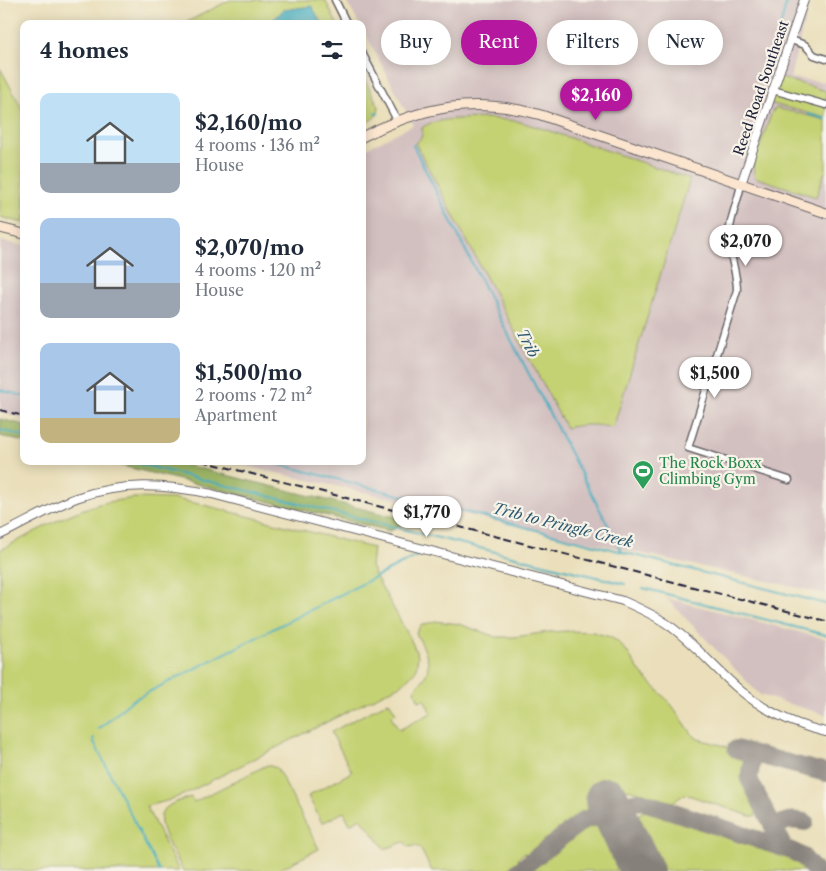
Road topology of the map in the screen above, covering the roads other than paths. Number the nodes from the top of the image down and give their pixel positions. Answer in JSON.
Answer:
{"nodes":[{"id":1,"x":335,"y":0,"type":"edge"},
{"id":2,"x":804,"y":0,"type":"edge"},
{"id":3,"x":345,"y":20,"type":"edge"},
{"id":4,"x":791,"y":40,"type":"junction"},
{"id":5,"x":826,"y":59,"type":"edge"},
{"id":6,"x":366,"y":61,"type":"edge"},
{"id":7,"x":773,"y":90,"type":"junction"},
{"id":8,"x":826,"y":105,"type":"edge"},
{"id":9,"x":397,"y":120,"type":"junction"},
{"id":10,"x":366,"y":135,"type":"edge"},
{"id":11,"x":741,"y":184,"type":"junction"},
{"id":12,"x":826,"y":213,"type":"edge"},
{"id":13,"x":0,"y":228,"type":"edge"},
{"id":14,"x":20,"y":233,"type":"edge"},
{"id":15,"x":789,"y":480,"type":"dead end"},
{"id":16,"x":0,"y":536,"type":"edge"},
{"id":17,"x":826,"y":732,"type":"edge"}],
"edges":[{"from":1,"to":3,"type":"street"},
{"from":2,"to":4,"type":"street","name":"Reed Road Southeast"},
{"from":4,"to":5,"type":"street"},
{"from":4,"to":7,"type":"street","name":"Reed Road Southeast"},
{"from":6,"to":9,"type":"street"},
{"from":7,"to":8,"type":"street"},
{"from":7,"to":11,"type":"street","name":"Reed Road Southeast"},
{"from":9,"to":10,"type":"main road"},
{"from":9,"to":11,"type":"main road"},
{"from":11,"to":12,"type":"main road"},
{"from":11,"to":15,"type":"street"},
{"from":13,"to":14,"type":"main road"},
{"from":16,"to":17,"type":"street"}]}
